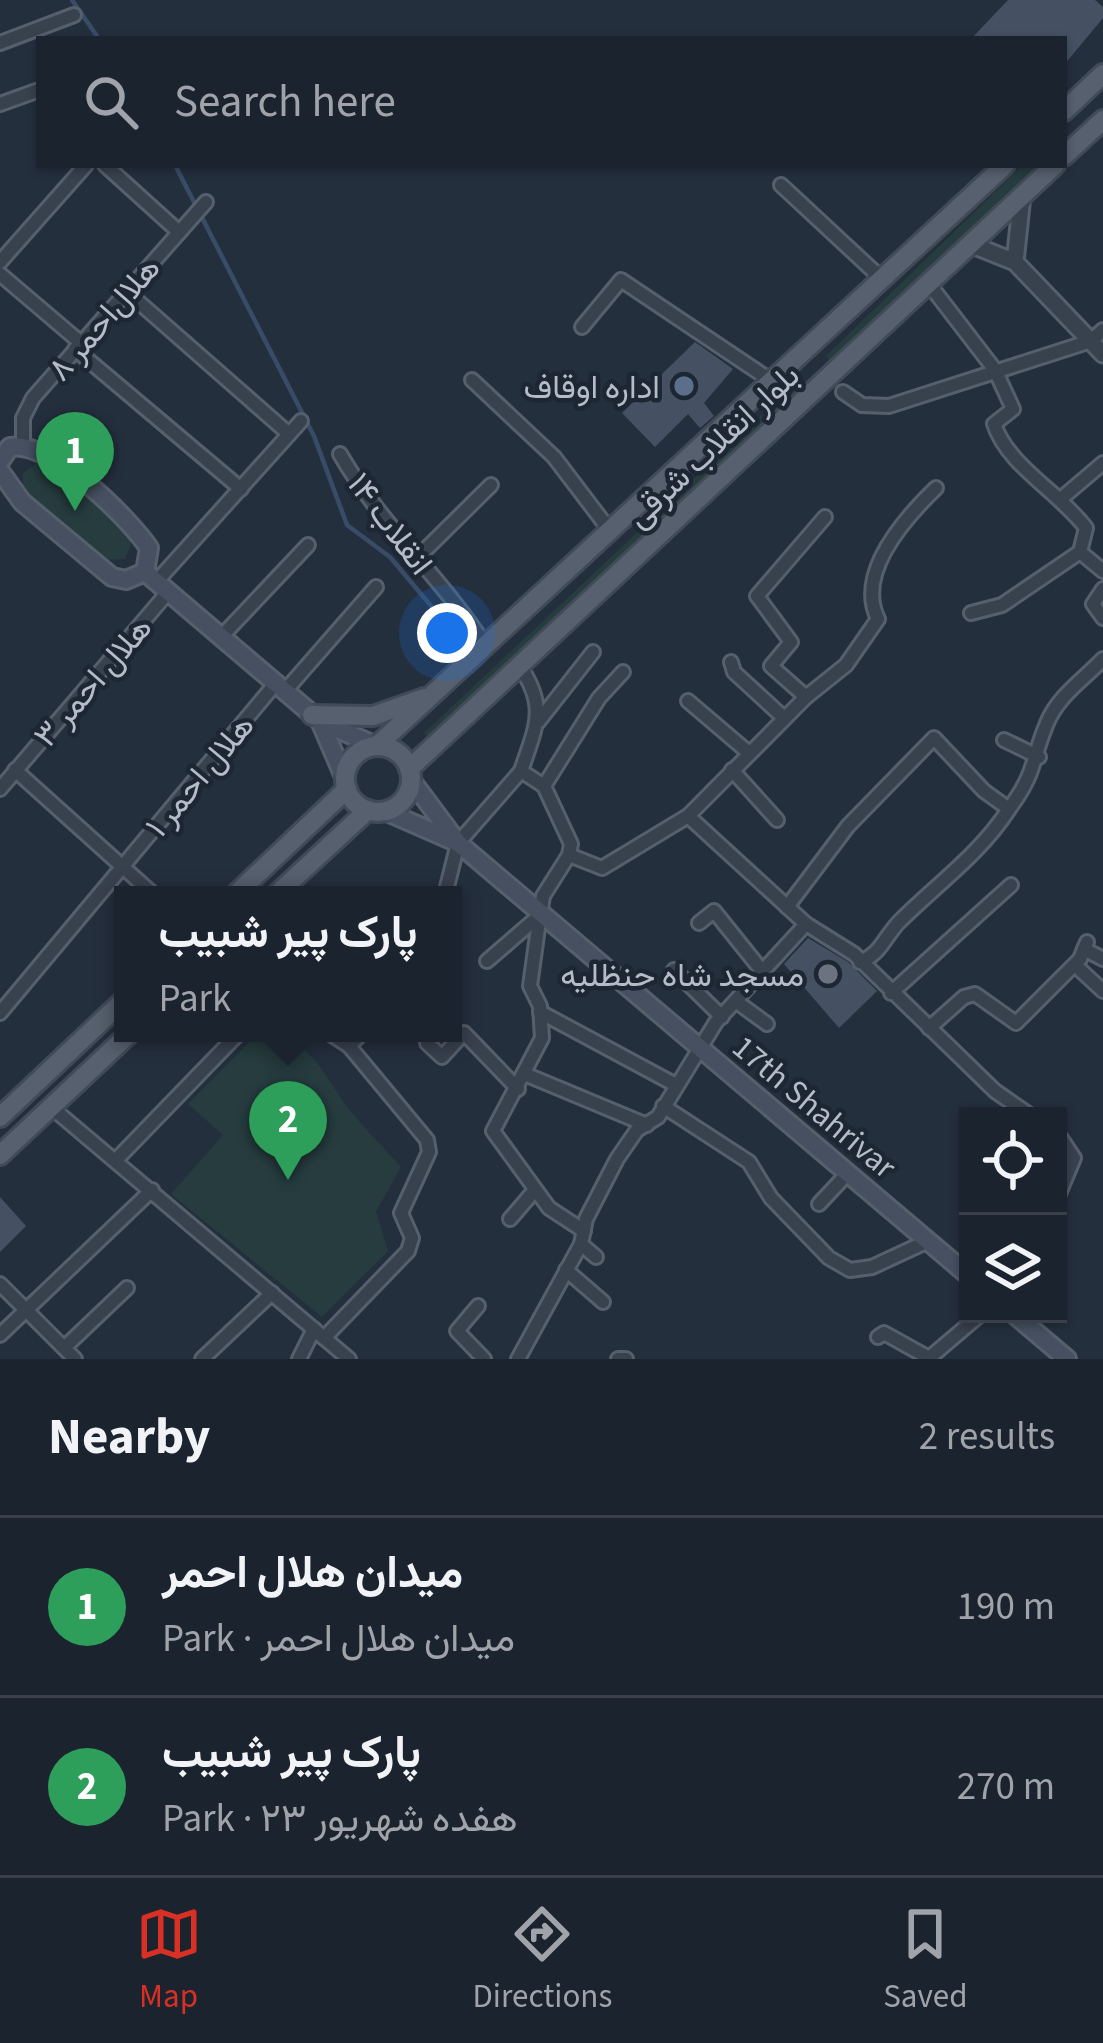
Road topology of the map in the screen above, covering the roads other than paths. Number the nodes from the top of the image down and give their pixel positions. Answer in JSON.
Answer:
{"nodes":[{"id":1,"x":74,"y":15,"type":"dead end"},
{"id":2,"x":0,"y":43,"type":"edge"},
{"id":3,"x":1103,"y":74,"type":"edge"},
{"id":4,"x":36,"y":91,"type":"edge"},
{"id":5,"x":0,"y":104,"type":"edge"},
{"id":6,"x":1067,"y":108,"type":"edge"},
{"id":7,"x":1103,"y":120,"type":"edge"},
{"id":8,"x":1067,"y":153,"type":"edge"},
{"id":9,"x":83,"y":168,"type":"edge"},
{"id":10,"x":108,"y":168,"type":"edge"},
{"id":11,"x":1002,"y":168,"type":"edge"},
{"id":12,"x":1052,"y":168,"type":"edge"},
{"id":13,"x":781,"y":185,"type":"dead end"},
{"id":14,"x":1022,"y":196,"type":"junction"},
{"id":15,"x":206,"y":202,"type":"dead end"},
{"id":16,"x":179,"y":232,"type":"junction"},
{"id":17,"x":970,"y":244,"type":"junction"},
{"id":18,"x":0,"y":262,"type":"edge"},
{"id":19,"x":1015,"y":262,"type":"junction"},
{"id":20,"x":0,"y":274,"type":"edge"},
{"id":21,"x":881,"y":278,"type":"junction"},
{"id":22,"x":929,"y":284,"type":"junction"},
{"id":23,"x":126,"y":291,"type":"junction"},
{"id":24,"x":582,"y":328,"type":"dead end"},
{"id":25,"x":816,"y":342,"type":"junction"},
{"id":26,"x":1099,"y":342,"type":"edge"},
{"id":27,"x":78,"y":346,"type":"junction"},
{"id":28,"x":838,"y":369,"type":"junction"},
{"id":29,"x":995,"y":370,"type":"junction"},
{"id":30,"x":778,"y":378,"type":"junction"},
{"id":31,"x":472,"y":380,"type":"dead end"},
{"id":32,"x":843,"y":392,"type":"dead end"},
{"id":33,"x":806,"y":400,"type":"junction"},
{"id":34,"x":301,"y":421,"type":"dead end"},
{"id":35,"x":290,"y":434,"type":"junction"},
{"id":36,"x":23,"y":445,"type":"junction"},
{"id":37,"x":340,"y":454,"type":"dead end"},
{"id":38,"x":1103,"y":463,"type":"edge"},
{"id":39,"x":1,"y":464,"type":"edge"},
{"id":40,"x":491,"y":485,"type":"dead end"},
{"id":41,"x":936,"y":488,"type":"dead end"},
{"id":42,"x":241,"y":489,"type":"junction"},
{"id":43,"x":1063,"y":497,"type":"junction"},
{"id":44,"x":825,"y":517,"type":"dead end"},
{"id":45,"x":612,"y":533,"type":"junction"},
{"id":46,"x":308,"y":544,"type":"dead end"},
{"id":47,"x":1080,"y":552,"type":"junction"},
{"id":48,"x":416,"y":559,"type":"junction"},
{"id":49,"x":1103,"y":571,"type":"edge"},
{"id":50,"x":157,"y":581,"type":"junction"},
{"id":51,"x":376,"y":587,"type":"dead end"},
{"id":52,"x":1103,"y":589,"type":"edge"},
{"id":53,"x":971,"y":613,"type":"dead end"},
{"id":54,"x":1103,"y":618,"type":"edge"},
{"id":55,"x":222,"y":636,"type":"junction"},
{"id":56,"x":487,"y":650,"type":"junction"},
{"id":57,"x":593,"y":652,"type":"dead end"},
{"id":58,"x":1103,"y":659,"type":"edge"},
{"id":59,"x":731,"y":662,"type":"dead end"},
{"id":60,"x":519,"y":665,"type":"junction"},
{"id":61,"x":623,"y":672,"type":"dead end"},
{"id":62,"x":281,"y":687,"type":"junction"},
{"id":63,"x":434,"y":694,"type":"junction"},
{"id":64,"x":806,"y":697,"type":"junction"},
{"id":65,"x":688,"y":701,"type":"dead end"},
{"id":66,"x":316,"y":718,"type":"junction"},
{"id":67,"x":784,"y":718,"type":"junction"},
{"id":68,"x":537,"y":723,"type":"junction"},
{"id":69,"x":1004,"y":740,"type":"dead end"},
{"id":70,"x":378,"y":745,"type":"junction"},
{"id":71,"x":748,"y":753,"type":"junction"},
{"id":72,"x":1040,"y":757,"type":"junction"},
{"id":73,"x":15,"y":770,"type":"junction"},
{"id":74,"x":732,"y":770,"type":"junction"},
{"id":75,"x":521,"y":771,"type":"junction"},
{"id":76,"x":410,"y":774,"type":"junction"},
{"id":77,"x":346,"y":784,"type":"junction"},
{"id":78,"x":544,"y":786,"type":"junction"},
{"id":79,"x":0,"y":789,"type":"edge"},
{"id":80,"x":1009,"y":809,"type":"junction"},
{"id":81,"x":376,"y":811,"type":"junction"},
{"id":82,"x":688,"y":816,"type":"junction"},
{"id":83,"x":777,"y":820,"type":"dead end"},
{"id":84,"x":458,"y":843,"type":"junction"},
{"id":85,"x":569,"y":855,"type":"junction"},
{"id":86,"x":122,"y":867,"type":"junction"},
{"id":87,"x":1011,"y":885,"type":"dead end"},
{"id":88,"x":144,"y":886,"type":"edge"},
{"id":89,"x":244,"y":886,"type":"edge"},
{"id":90,"x":294,"y":886,"type":"edge"},
{"id":91,"x":448,"y":886,"type":"edge"},
{"id":92,"x":788,"y":907,"type":"junction"},
{"id":93,"x":543,"y":910,"type":"junction"},
{"id":94,"x":699,"y":923,"type":"dead end"},
{"id":95,"x":806,"y":924,"type":"junction"},
{"id":96,"x":1103,"y":959,"type":"edge"},
{"id":97,"x":487,"y":961,"type":"dead end"},
{"id":98,"x":860,"y":962,"type":"junction"},
{"id":99,"x":1075,"y":965,"type":"junction"},
{"id":100,"x":674,"y":970,"type":"dead end"},
{"id":101,"x":763,"y":972,"type":"junction"},
{"id":102,"x":1103,"y":991,"type":"edge"},
{"id":103,"x":891,"y":992,"type":"junction"},
{"id":104,"x":737,"y":1002,"type":"junction"},
{"id":105,"x":114,"y":1009,"type":"edge"},
{"id":106,"x":540,"y":1012,"type":"junction"},
{"id":107,"x":0,"y":1013,"type":"edge"},
{"id":108,"x":722,"y":1016,"type":"junction"},
{"id":109,"x":767,"y":1024,"type":"dead end"},
{"id":110,"x":929,"y":1028,"type":"junction"},
{"id":111,"x":462,"y":1035,"type":"edge"},
{"id":112,"x":120,"y":1042,"type":"edge"},
{"id":113,"x":230,"y":1042,"type":"edge"},
{"id":114,"x":343,"y":1042,"type":"edge"},
{"id":115,"x":354,"y":1042,"type":"edge"},
{"id":116,"x":456,"y":1042,"type":"edge"},
{"id":117,"x":427,"y":1043,"type":"dead end"},
{"id":118,"x":350,"y":1046,"type":"junction"},
{"id":119,"x":699,"y":1047,"type":"junction"},
{"id":120,"x":527,"y":1075,"type":"junction"},
{"id":121,"x":674,"y":1084,"type":"junction"},
{"id":122,"x":518,"y":1089,"type":"junction"},
{"id":123,"x":663,"y":1106,"type":"junction"},
{"id":124,"x":51,"y":1107,"type":"junction"},
{"id":125,"x":1018,"y":1107,"type":"edge"},
{"id":126,"x":3,"y":1109,"type":"edge"},
{"id":127,"x":647,"y":1124,"type":"junction"},
{"id":128,"x":1067,"y":1148,"type":"edge"},
{"id":129,"x":0,"y":1155,"type":"edge"},
{"id":130,"x":116,"y":1160,"type":"junction"},
{"id":131,"x":848,"y":1173,"type":"junction"},
{"id":132,"x":1067,"y":1175,"type":"edge"},
{"id":133,"x":152,"y":1190,"type":"junction"},
{"id":134,"x":535,"y":1190,"type":"junction"},
{"id":135,"x":818,"y":1204,"type":"dead end"},
{"id":136,"x":510,"y":1219,"type":"dead end"},
{"id":137,"x":583,"y":1238,"type":"junction"},
{"id":138,"x":928,"y":1241,"type":"junction"},
{"id":139,"x":596,"y":1257,"type":"dead end"},
{"id":140,"x":959,"y":1267,"type":"edge"},
{"id":141,"x":566,"y":1270,"type":"junction"},
{"id":142,"x":0,"y":1284,"type":"edge"},
{"id":143,"x":127,"y":1288,"type":"dead end"},
{"id":144,"x":272,"y":1293,"type":"junction"},
{"id":145,"x":603,"y":1302,"type":"dead end"},
{"id":146,"x":478,"y":1306,"type":"dead end"},
{"id":147,"x":28,"y":1308,"type":"junction"},
{"id":148,"x":970,"y":1323,"type":"edge"},
{"id":149,"x":1025,"y":1323,"type":"edge"},
{"id":150,"x":319,"y":1334,"type":"junction"},
{"id":151,"x":0,"y":1335,"type":"edge"},
{"id":152,"x":878,"y":1337,"type":"dead end"},
{"id":153,"x":64,"y":1347,"type":"junction"},
{"id":154,"x":929,"y":1358,"type":"edge"},
{"id":155,"x":75,"y":1359,"type":"edge"},
{"id":156,"x":202,"y":1359,"type":"edge"},
{"id":157,"x":298,"y":1359,"type":"edge"},
{"id":158,"x":350,"y":1359,"type":"edge"},
{"id":159,"x":484,"y":1359,"type":"edge"},
{"id":160,"x":518,"y":1359,"type":"edge"},
{"id":161,"x":1067,"y":1359,"type":"edge"}],
"edges":[{"from":1,"to":2,"type":"street"},
{"from":3,"to":6,"type":"main road"},
{"from":4,"to":5,"type":"street"},
{"from":7,"to":8,"type":"main road"},
{"from":9,"to":18,"type":"street"},
{"from":10,"to":16,"type":"street"},
{"from":11,"to":21,"type":"main road","name":"بلوار انقلاب شرقی"},
{"from":12,"to":14,"type":"main road","name":"بلوار انقلاب شرقی"},
{"from":13,"to":21,"type":"street"},
{"from":14,"to":17,"type":"main road","name":"بلوار انقلاب شرقی"},
{"from":14,"to":19,"type":"street"},
{"from":15,"to":16,"type":"street","name":"هلال‌احمر ۸"},
{"from":16,"to":23,"type":"street","name":"هلال‌احمر ۸"},
{"from":17,"to":19,"type":"street"},
{"from":17,"to":22,"type":"main road","name":"بلوار انقلاب شرقی"},
{"from":19,"to":26,"type":"street"},
{"from":20,"to":27,"type":"street"},
{"from":21,"to":25,"type":"main road","name":"بلوار انقلاب شرقی"},
{"from":22,"to":28,"type":"main road","name":"بلوار انقلاب شرقی"},
{"from":22,"to":29,"type":"street"},
{"from":23,"to":27,"type":"street","name":"هلال‌احمر ۸"},
{"from":23,"to":35,"type":"street"},
{"from":24,"to":30,"type":"street"},
{"from":25,"to":28,"type":"main road"},
{"from":25,"to":30,"type":"main road","name":"بلوار انقلاب شرقی"},
{"from":26,"to":29,"type":"street"},
{"from":27,"to":36,"type":"street","name":"هلال‌احمر ۸"},
{"from":27,"to":42,"type":"street"},
{"from":28,"to":33,"type":"main road","name":"بلوار انقلاب شرقی"},
{"from":29,"to":32,"type":"street"},
{"from":29,"to":43,"type":"street"},
{"from":30,"to":33,"type":"main road"},
{"from":30,"to":45,"type":"main road","name":"بلوار انقلاب شرقی"},
{"from":31,"to":45,"type":"street"},
{"from":33,"to":60,"type":"main road","name":"بلوار انقلاب شرقی"},
{"from":34,"to":35,"type":"street","name":"هلال احمر ۳"},
{"from":35,"to":42,"type":"street","name":"هلال احمر ۳"},
{"from":36,"to":39,"type":"main road"},
{"from":36,"to":50,"type":"main road"},
{"from":37,"to":48,"type":"street","name":"انقلاب ۱۴"},
{"from":38,"to":43,"type":"street"},
{"from":39,"to":50,"type":"main road"},
{"from":40,"to":48,"type":"street"},
{"from":41,"to":64,"type":"street"},
{"from":42,"to":50,"type":"street","name":"هلال احمر ۳"},
{"from":43,"to":47,"type":"street"},
{"from":44,"to":64,"type":"street"},
{"from":45,"to":56,"type":"main road","name":"بلوار انقلاب شرقی"},
{"from":46,"to":55,"type":"street"},
{"from":47,"to":49,"type":"street"},
{"from":47,"to":53,"type":"street"},
{"from":48,"to":56,"type":"street","name":"انقلاب ۱۴"},
{"from":50,"to":55,"type":"main road"},
{"from":50,"to":73,"type":"street","name":"هلال احمر ۳"},
{"from":51,"to":62,"type":"street","name":"هلال احمر ۱"},
{"from":52,"to":54,"type":"street"},
{"from":55,"to":62,"type":"main road"},
{"from":56,"to":63,"type":"main road","name":"بلوار انقلاب شرقی"},
{"from":57,"to":68,"type":"street"},
{"from":58,"to":72,"type":"street"},
{"from":59,"to":67,"type":"street"},
{"from":60,"to":68,"type":"street"},
{"from":60,"to":76,"type":"main road","name":"بلوار انقلاب شرقی"},
{"from":61,"to":78,"type":"street"},
{"from":62,"to":66,"type":"main road"},
{"from":62,"to":86,"type":"street","name":"هلال احمر ۱"},
{"from":63,"to":66,"type":"main road"},
{"from":63,"to":70,"type":"main road","name":"بلوار انقلاب شرقی"},
{"from":64,"to":67,"type":"street"},
{"from":65,"to":71,"type":"street"},
{"from":66,"to":70,"type":"main road"},
{"from":66,"to":77,"type":"main road"},
{"from":67,"to":71,"type":"street"},
{"from":68,"to":75,"type":"street"},
{"from":69,"to":72,"type":"street"},
{"from":70,"to":76,"type":"main road"},
{"from":70,"to":77,"type":"main road"},
{"from":71,"to":74,"type":"street"},
{"from":72,"to":80,"type":"street"},
{"from":73,"to":79,"type":"street","name":"هلال احمر ۳"},
{"from":73,"to":86,"type":"street"},
{"from":74,"to":82,"type":"street"},
{"from":74,"to":83,"type":"street"},
{"from":75,"to":78,"type":"street"},
{"from":75,"to":84,"type":"street"},
{"from":76,"to":81,"type":"main road"},
{"from":76,"to":84,"type":"main road"},
{"from":77,"to":81,"type":"main road"},
{"from":77,"to":89,"type":"main road"},
{"from":78,"to":85,"type":"street"},
{"from":80,"to":92,"type":"street"},
{"from":80,"to":98,"type":"street"},
{"from":81,"to":84,"type":"main road"},
{"from":81,"to":90,"type":"main road"},
{"from":82,"to":85,"type":"street"},
{"from":82,"to":92,"type":"street"},
{"from":84,"to":91,"type":"street"},
{"from":84,"to":93,"type":"main road","name":"17th Shahrivar"},
{"from":85,"to":93,"type":"street"},
{"from":86,"to":88,"type":"street"},
{"from":86,"to":107,"type":"street","name":"هلال احمر ۱"},
{"from":87,"to":103,"type":"street"},
{"from":92,"to":95,"type":"street"},
{"from":93,"to":97,"type":"street"},
{"from":93,"to":106,"type":"street"},
{"from":93,"to":119,"type":"main road","name":"17th Shahrivar"},
{"from":94,"to":101,"type":"street"},
{"from":95,"to":98,"type":"street"},
{"from":95,"to":101,"type":"street"},
{"from":96,"to":99,"type":"street"},
{"from":98,"to":103,"type":"street"},
{"from":99,"to":102,"type":"street"},
{"from":99,"to":110,"type":"street"},
{"from":100,"to":108,"type":"street"},
{"from":101,"to":104,"type":"street"},
{"from":103,"to":110,"type":"street"},
{"from":104,"to":108,"type":"street"},
{"from":104,"to":109,"type":"street"},
{"from":105,"to":126,"type":"main road"},
{"from":106,"to":120,"type":"street"},
{"from":106,"to":121,"type":"street"},
{"from":108,"to":119,"type":"street"},
{"from":110,"to":125,"type":"street"},
{"from":111,"to":122,"type":"street"},
{"from":112,"to":124,"type":"main road"},
{"from":113,"to":130,"type":"street"},
{"from":114,"to":118,"type":"street"},
{"from":115,"to":118,"type":"street"},
{"from":116,"to":117,"type":"street"},
{"from":118,"to":150,"type":"street"},
{"from":119,"to":121,"type":"street"},
{"from":119,"to":131,"type":"main road","name":"17th Shahrivar"},
{"from":120,"to":122,"type":"street"},
{"from":120,"to":127,"type":"street"},
{"from":121,"to":123,"type":"street"},
{"from":122,"to":134,"type":"street"},
{"from":123,"to":127,"type":"street"},
{"from":123,"to":138,"type":"street"},
{"from":124,"to":129,"type":"main road"},
{"from":124,"to":130,"type":"street"},
{"from":127,"to":137,"type":"street"},
{"from":128,"to":132,"type":"street"},
{"from":130,"to":133,"type":"street"},
{"from":131,"to":135,"type":"street"},
{"from":131,"to":138,"type":"main road","name":"17th Shahrivar"},
{"from":133,"to":144,"type":"street"},
{"from":133,"to":147,"type":"street"},
{"from":134,"to":136,"type":"street"},
{"from":134,"to":137,"type":"street"},
{"from":137,"to":139,"type":"street"},
{"from":137,"to":141,"type":"street"},
{"from":138,"to":140,"type":"main road","name":"17th Shahrivar"},
{"from":141,"to":145,"type":"street"},
{"from":141,"to":160,"type":"street"},
{"from":142,"to":147,"type":"street"},
{"from":143,"to":153,"type":"street"},
{"from":144,"to":150,"type":"street"},
{"from":144,"to":156,"type":"street"},
{"from":146,"to":159,"type":"street"},
{"from":147,"to":151,"type":"street"},
{"from":147,"to":153,"type":"street"},
{"from":148,"to":154,"type":"street"},
{"from":149,"to":161,"type":"main road"},
{"from":150,"to":157,"type":"street"},
{"from":150,"to":158,"type":"street"},
{"from":152,"to":154,"type":"street"},
{"from":153,"to":155,"type":"street"}]}
